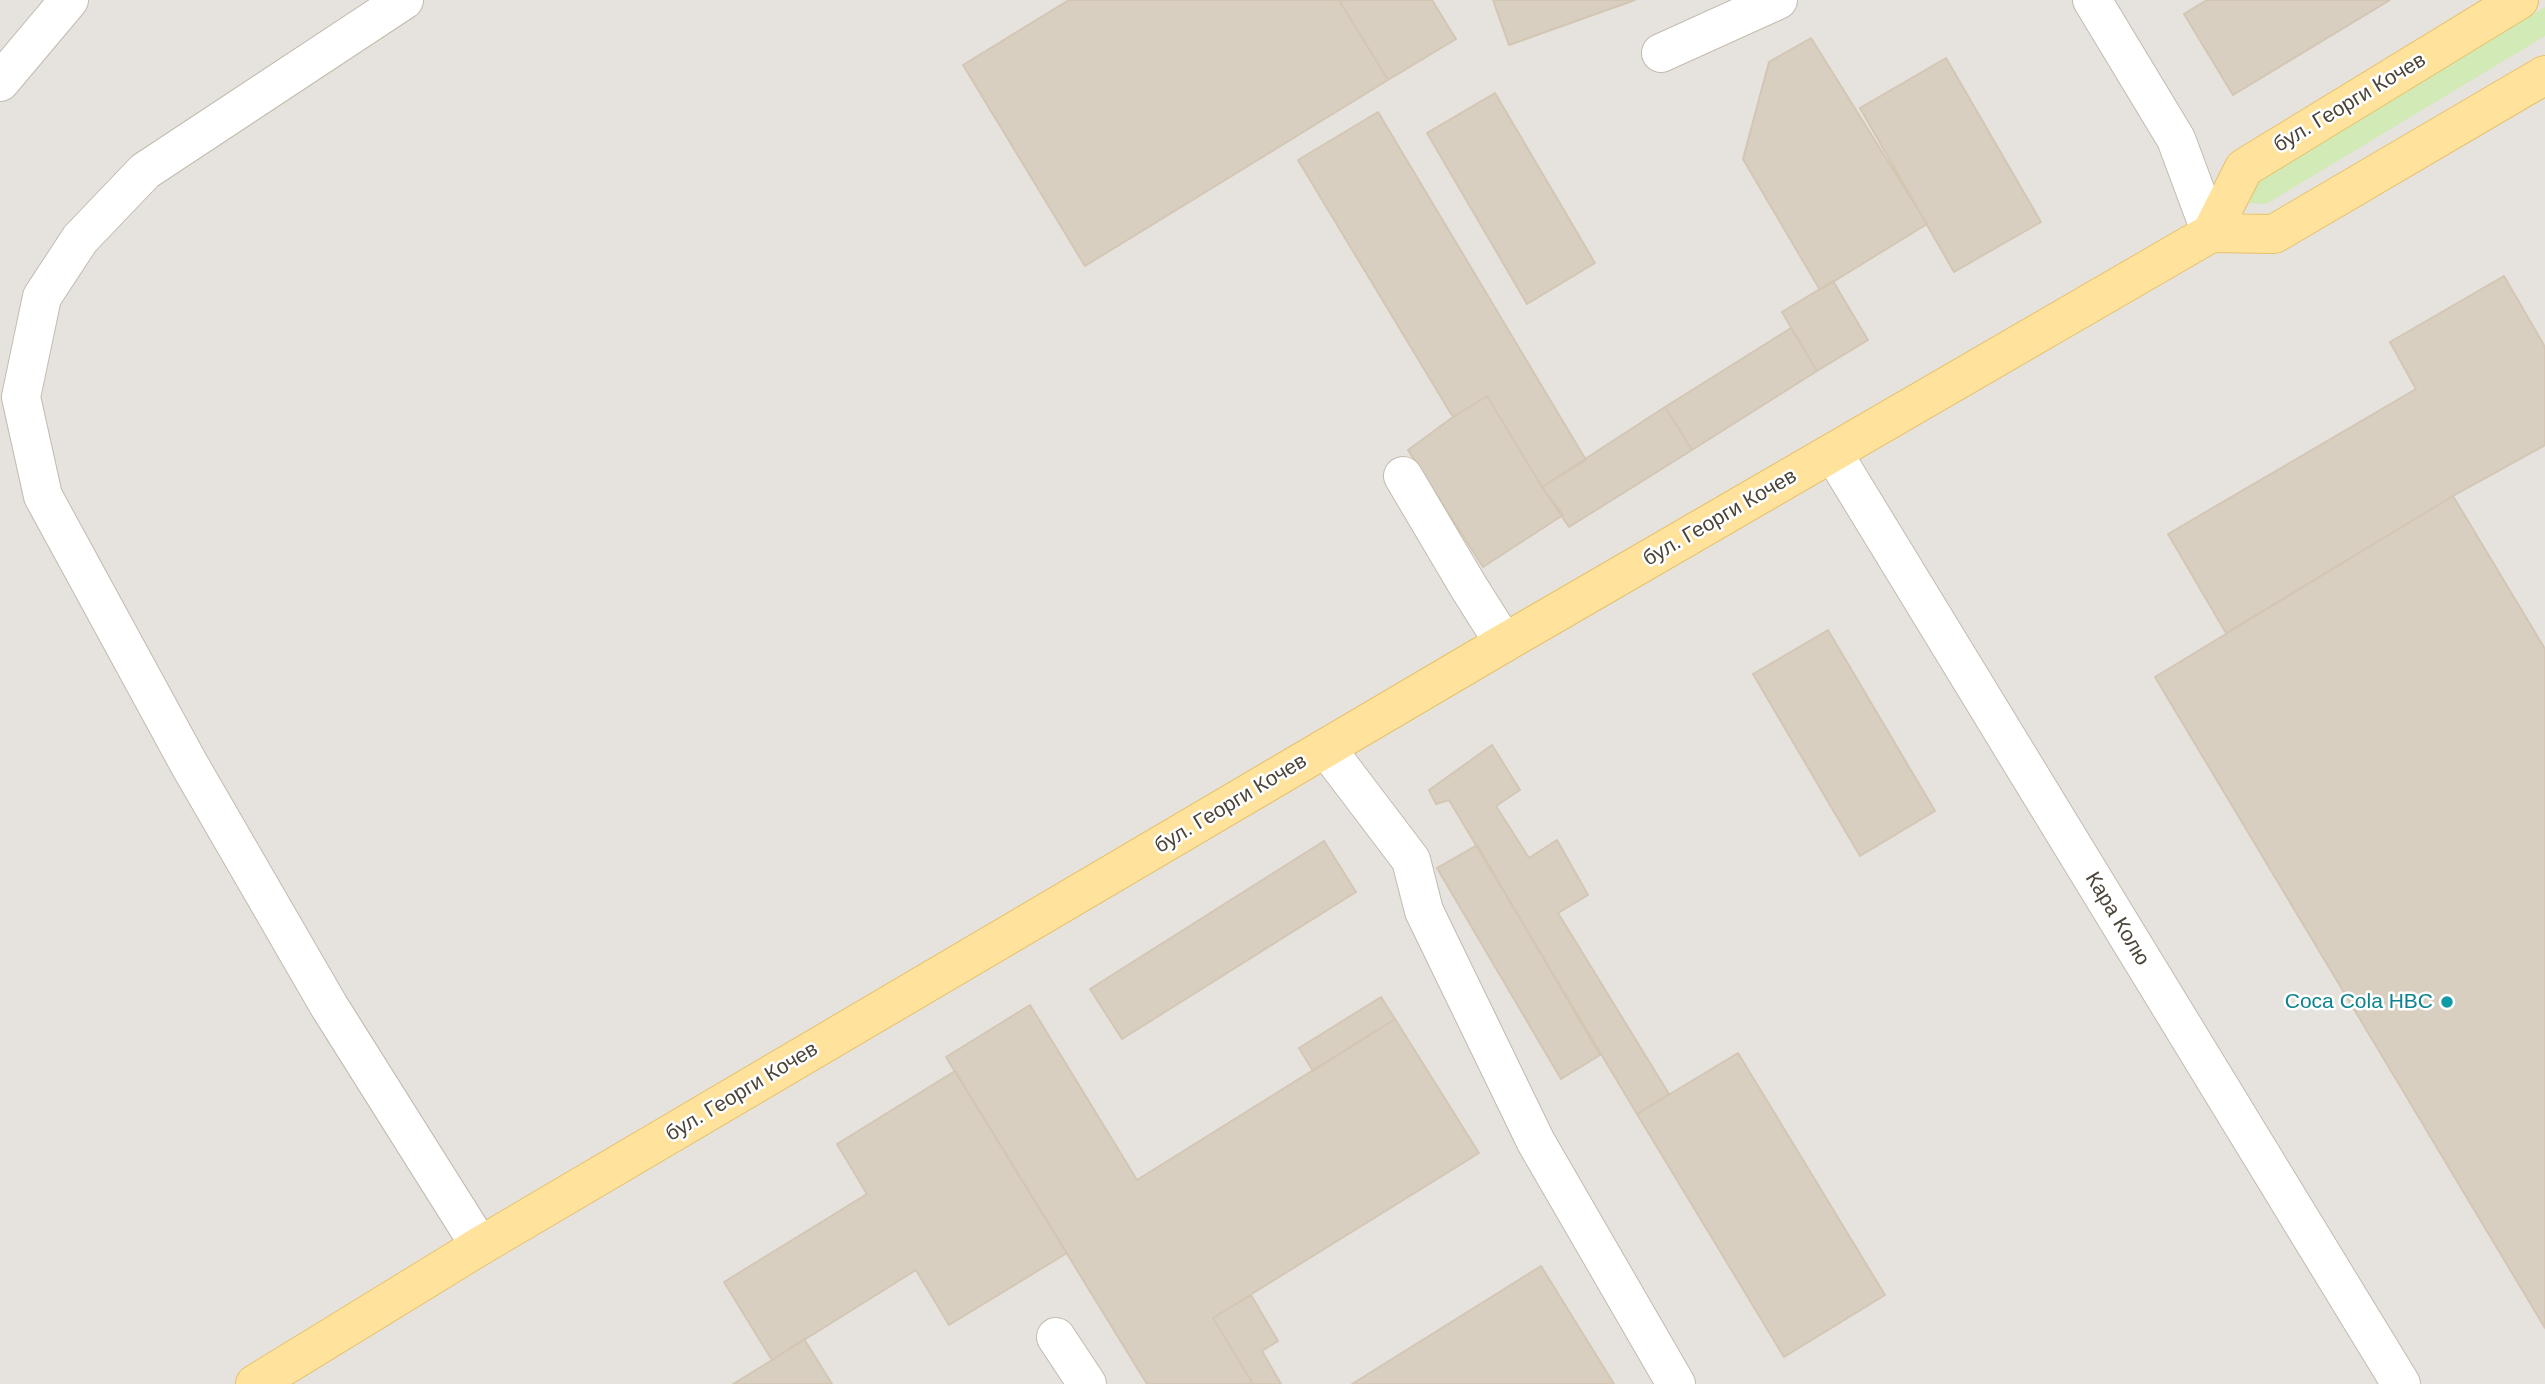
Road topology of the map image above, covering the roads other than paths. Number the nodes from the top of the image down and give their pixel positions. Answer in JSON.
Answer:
{"nodes":[{"id":1,"x":69,"y":0,"type":"edge"},
{"id":2,"x":404,"y":0,"type":"edge"},
{"id":3,"x":1778,"y":0,"type":"edge"},
{"id":4,"x":2092,"y":0,"type":"edge"},
{"id":5,"x":2519,"y":0,"type":"edge"},
{"id":6,"x":1661,"y":53,"type":"dead end"},
{"id":7,"x":2545,"y":75,"type":"edge"},
{"id":8,"x":0,"y":82,"type":"edge"},
{"id":9,"x":2211,"y":233,"type":"junction"},
{"id":10,"x":1833,"y":453,"type":"junction"},
{"id":11,"x":1403,"y":476,"type":"dead end"},
{"id":12,"x":1504,"y":643,"type":"junction"},
{"id":13,"x":1326,"y":748,"type":"junction"},
{"id":14,"x":480,"y":1246,"type":"junction"},
{"id":15,"x":1056,"y":1337,"type":"dead end"},
{"id":16,"x":255,"y":1384,"type":"edge"},
{"id":17,"x":1087,"y":1384,"type":"edge"},
{"id":18,"x":1676,"y":1384,"type":"edge"},
{"id":19,"x":2401,"y":1384,"type":"edge"}],
"edges":[{"from":1,"to":8,"type":"street"},
{"from":2,"to":14,"type":"street"},
{"from":3,"to":6,"type":"street"},
{"from":4,"to":9,"type":"street"},
{"from":5,"to":9,"type":"main road","name":"бул. Георги Кочев"},
{"from":7,"to":9,"type":"main road"},
{"from":9,"to":10,"type":"main road","name":"бул. Георги Кочев"},
{"from":10,"to":12,"type":"main road","name":"бул. Георги Кочев"},
{"from":10,"to":19,"type":"street","name":"Кара Колю"},
{"from":11,"to":12,"type":"street"},
{"from":12,"to":13,"type":"main road","name":"бул. Георги Кочев"},
{"from":13,"to":14,"type":"main road","name":"бул. Георги Кочев"},
{"from":13,"to":18,"type":"street"},
{"from":14,"to":16,"type":"main road","name":"бул. Георги Кочев"},
{"from":15,"to":17,"type":"street"}]}
